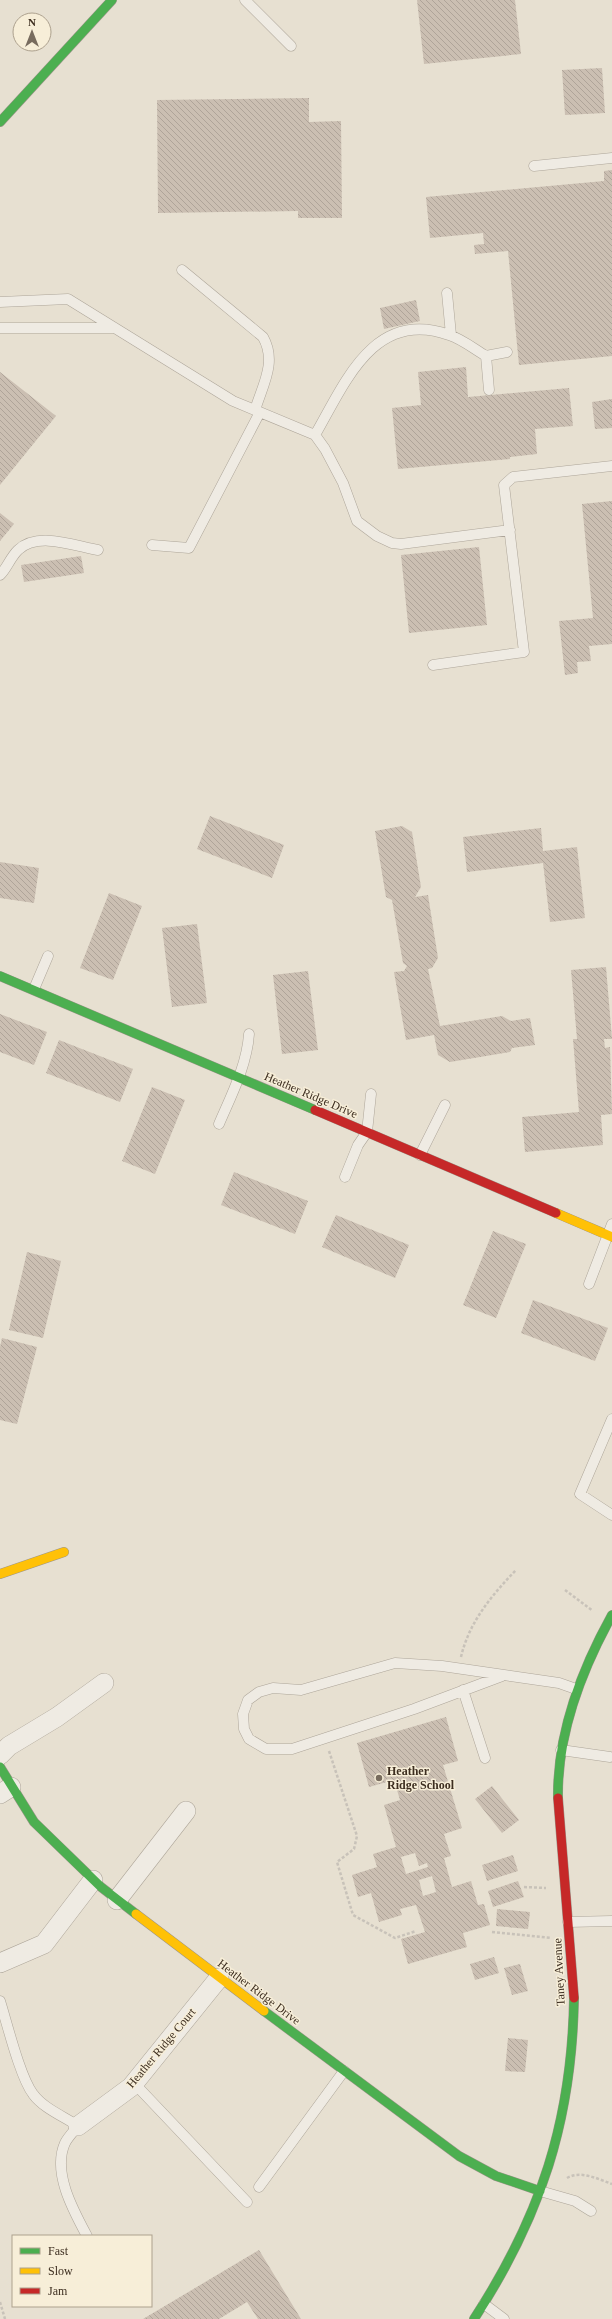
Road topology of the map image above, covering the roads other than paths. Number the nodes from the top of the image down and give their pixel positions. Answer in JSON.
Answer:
{"nodes":[{"id":1,"x":112,"y":0,"type":"edge"},
{"id":2,"x":245,"y":0,"type":"edge"},
{"id":3,"x":291,"y":46,"type":"dead end"},
{"id":4,"x":0,"y":122,"type":"edge"},
{"id":5,"x":612,"y":158,"type":"edge"},
{"id":6,"x":534,"y":166,"type":"dead end"},
{"id":7,"x":182,"y":270,"type":"dead end"},
{"id":8,"x":447,"y":293,"type":"dead end"},
{"id":9,"x":0,"y":302,"type":"edge"},
{"id":10,"x":0,"y":328,"type":"edge"},
{"id":11,"x":115,"y":328,"type":"junction"},
{"id":12,"x":451,"y":335,"type":"junction"},
{"id":13,"x":507,"y":352,"type":"dead end"},
{"id":14,"x":486,"y":356,"type":"junction"},
{"id":15,"x":490,"y":390,"type":"dead end"},
{"id":16,"x":257,"y":411,"type":"junction"},
{"id":17,"x":315,"y":435,"type":"junction"},
{"id":18,"x":612,"y":466,"type":"edge"},
{"id":19,"x":510,"y":530,"type":"junction"},
{"id":20,"x":152,"y":545,"type":"dead end"},
{"id":21,"x":98,"y":550,"type":"dead end"},
{"id":22,"x":0,"y":575,"type":"edge"},
{"id":23,"x":433,"y":666,"type":"dead end"},
{"id":24,"x":48,"y":956,"type":"dead end"},
{"id":25,"x":0,"y":976,"type":"edge"},
{"id":26,"x":34,"y":989,"type":"junction"},
{"id":27,"x":249,"y":1034,"type":"dead end"},
{"id":28,"x":238,"y":1077,"type":"junction"},
{"id":29,"x":370,"y":1094,"type":"dead end"},
{"id":30,"x":445,"y":1105,"type":"dead end"},
{"id":31,"x":220,"y":1124,"type":"dead end"},
{"id":32,"x":367,"y":1132,"type":"junction"},
{"id":33,"x":420,"y":1155,"type":"junction"},
{"id":34,"x":345,"y":1178,"type":"dead end"},
{"id":35,"x":612,"y":1224,"type":"edge"},
{"id":36,"x":610,"y":1236,"type":"edge"},
{"id":37,"x":589,"y":1284,"type":"dead end"},
{"id":38,"x":612,"y":1419,"type":"edge"},
{"id":39,"x":612,"y":1515,"type":"edge"},
{"id":40,"x":64,"y":1552,"type":"dead end"},
{"id":41,"x":0,"y":1574,"type":"edge"},
{"id":42,"x":612,"y":1615,"type":"edge"},
{"id":43,"x":502,"y":1676,"type":"junction"},
{"id":44,"x":104,"y":1683,"type":"dead end"},
{"id":45,"x":576,"y":1689,"type":"junction"},
{"id":46,"x":463,"y":1690,"type":"junction"},
{"id":47,"x":561,"y":1750,"type":"junction"},
{"id":48,"x":0,"y":1755,"type":"edge"},
{"id":49,"x":610,"y":1757,"type":"dead end"},
{"id":50,"x":485,"y":1758,"type":"dead end"},
{"id":51,"x":0,"y":1767,"type":"edge"},
{"id":52,"x":5,"y":1790,"type":"edge"},
{"id":53,"x":186,"y":1811,"type":"dead end"},
{"id":54,"x":93,"y":1880,"type":"junction"},
{"id":55,"x":117,"y":1900,"type":"junction"},
{"id":56,"x":612,"y":1920,"type":"edge"},
{"id":57,"x":568,"y":1922,"type":"junction"},
{"id":58,"x":0,"y":1963,"type":"edge"},
{"id":59,"x":220,"y":1978,"type":"junction"},
{"id":60,"x":0,"y":2001,"type":"edge"},
{"id":61,"x":344,"y":2071,"type":"junction"},
{"id":62,"x":134,"y":2083,"type":"junction"},
{"id":63,"x":78,"y":2126,"type":"junction"},
{"id":64,"x":259,"y":2187,"type":"dead end"},
{"id":65,"x":540,"y":2191,"type":"junction"},
{"id":66,"x":247,"y":2202,"type":"dead end"},
{"id":67,"x":591,"y":2210,"type":"dead end"},
{"id":68,"x":87,"y":2235,"type":"edge"},
{"id":69,"x":484,"y":2304,"type":"junction"},
{"id":70,"x":474,"y":2319,"type":"edge"},
{"id":71,"x":504,"y":2319,"type":"edge"}],
"edges":[{"from":1,"to":4,"type":"street"},
{"from":2,"to":3,"type":"lane"},
{"from":5,"to":6,"type":"lane"},
{"from":7,"to":16,"type":"lane"},
{"from":8,"to":12,"type":"lane"},
{"from":9,"to":11,"type":"lane"},
{"from":10,"to":11,"type":"lane"},
{"from":11,"to":16,"type":"lane"},
{"from":12,"to":14,"type":"lane"},
{"from":12,"to":17,"type":"lane"},
{"from":13,"to":14,"type":"lane"},
{"from":14,"to":15,"type":"lane"},
{"from":16,"to":17,"type":"lane"},
{"from":16,"to":20,"type":"lane"},
{"from":17,"to":19,"type":"lane"},
{"from":18,"to":19,"type":"lane"},
{"from":19,"to":23,"type":"lane"},
{"from":21,"to":22,"type":"lane"},
{"from":24,"to":26,"type":"lane"},
{"from":25,"to":26,"type":"street","name":"Heather Ridge Drive"},
{"from":26,"to":28,"type":"street","name":"Heather Ridge Drive"},
{"from":27,"to":28,"type":"lane"},
{"from":28,"to":31,"type":"lane"},
{"from":28,"to":32,"type":"street","name":"Heather Ridge Drive"},
{"from":29,"to":32,"type":"lane"},
{"from":30,"to":33,"type":"lane"},
{"from":32,"to":33,"type":"street","name":"Heather Ridge Drive"},
{"from":32,"to":34,"type":"lane"},
{"from":33,"to":36,"type":"street","name":"Heather Ridge Drive"},
{"from":35,"to":36,"type":"lane"},
{"from":36,"to":37,"type":"lane"},
{"from":38,"to":39,"type":"lane"},
{"from":40,"to":41,"type":"street"},
{"from":42,"to":45,"type":"street","name":"Taney Avenue"},
{"from":43,"to":45,"type":"lane"},
{"from":43,"to":46,"type":"lane"},
{"from":43,"to":46,"type":"lane"},
{"from":44,"to":48,"type":"street"},
{"from":45,"to":47,"type":"street","name":"Taney Avenue"},
{"from":46,"to":50,"type":"lane"},
{"from":47,"to":49,"type":"lane"},
{"from":47,"to":57,"type":"street","name":"Taney Avenue"},
{"from":51,"to":52,"type":"street","name":"Heather Ridge Drive"},
{"from":52,"to":54,"type":"street","name":"Heather Ridge Drive"},
{"from":53,"to":55,"type":"street"},
{"from":54,"to":55,"type":"street","name":"Heather Ridge Drive"},
{"from":54,"to":58,"type":"street"},
{"from":55,"to":59,"type":"street","name":"Heather Ridge Drive"},
{"from":56,"to":57,"type":"lane"},
{"from":57,"to":65,"type":"street","name":"Taney Avenue"},
{"from":59,"to":61,"type":"street","name":"Heather Ridge Drive"},
{"from":59,"to":62,"type":"street","name":"Heather Ridge Court"},
{"from":60,"to":63,"type":"lane"},
{"from":61,"to":64,"type":"lane"},
{"from":61,"to":65,"type":"street","name":"Heather Ridge Drive"},
{"from":62,"to":63,"type":"street","name":"Heather Ridge Court"},
{"from":62,"to":66,"type":"lane"},
{"from":63,"to":68,"type":"lane"},
{"from":65,"to":67,"type":"lane"},
{"from":65,"to":69,"type":"street","name":"Taney Avenue"},
{"from":69,"to":70,"type":"street","name":"Taney Avenue"},
{"from":69,"to":71,"type":"lane"}]}
